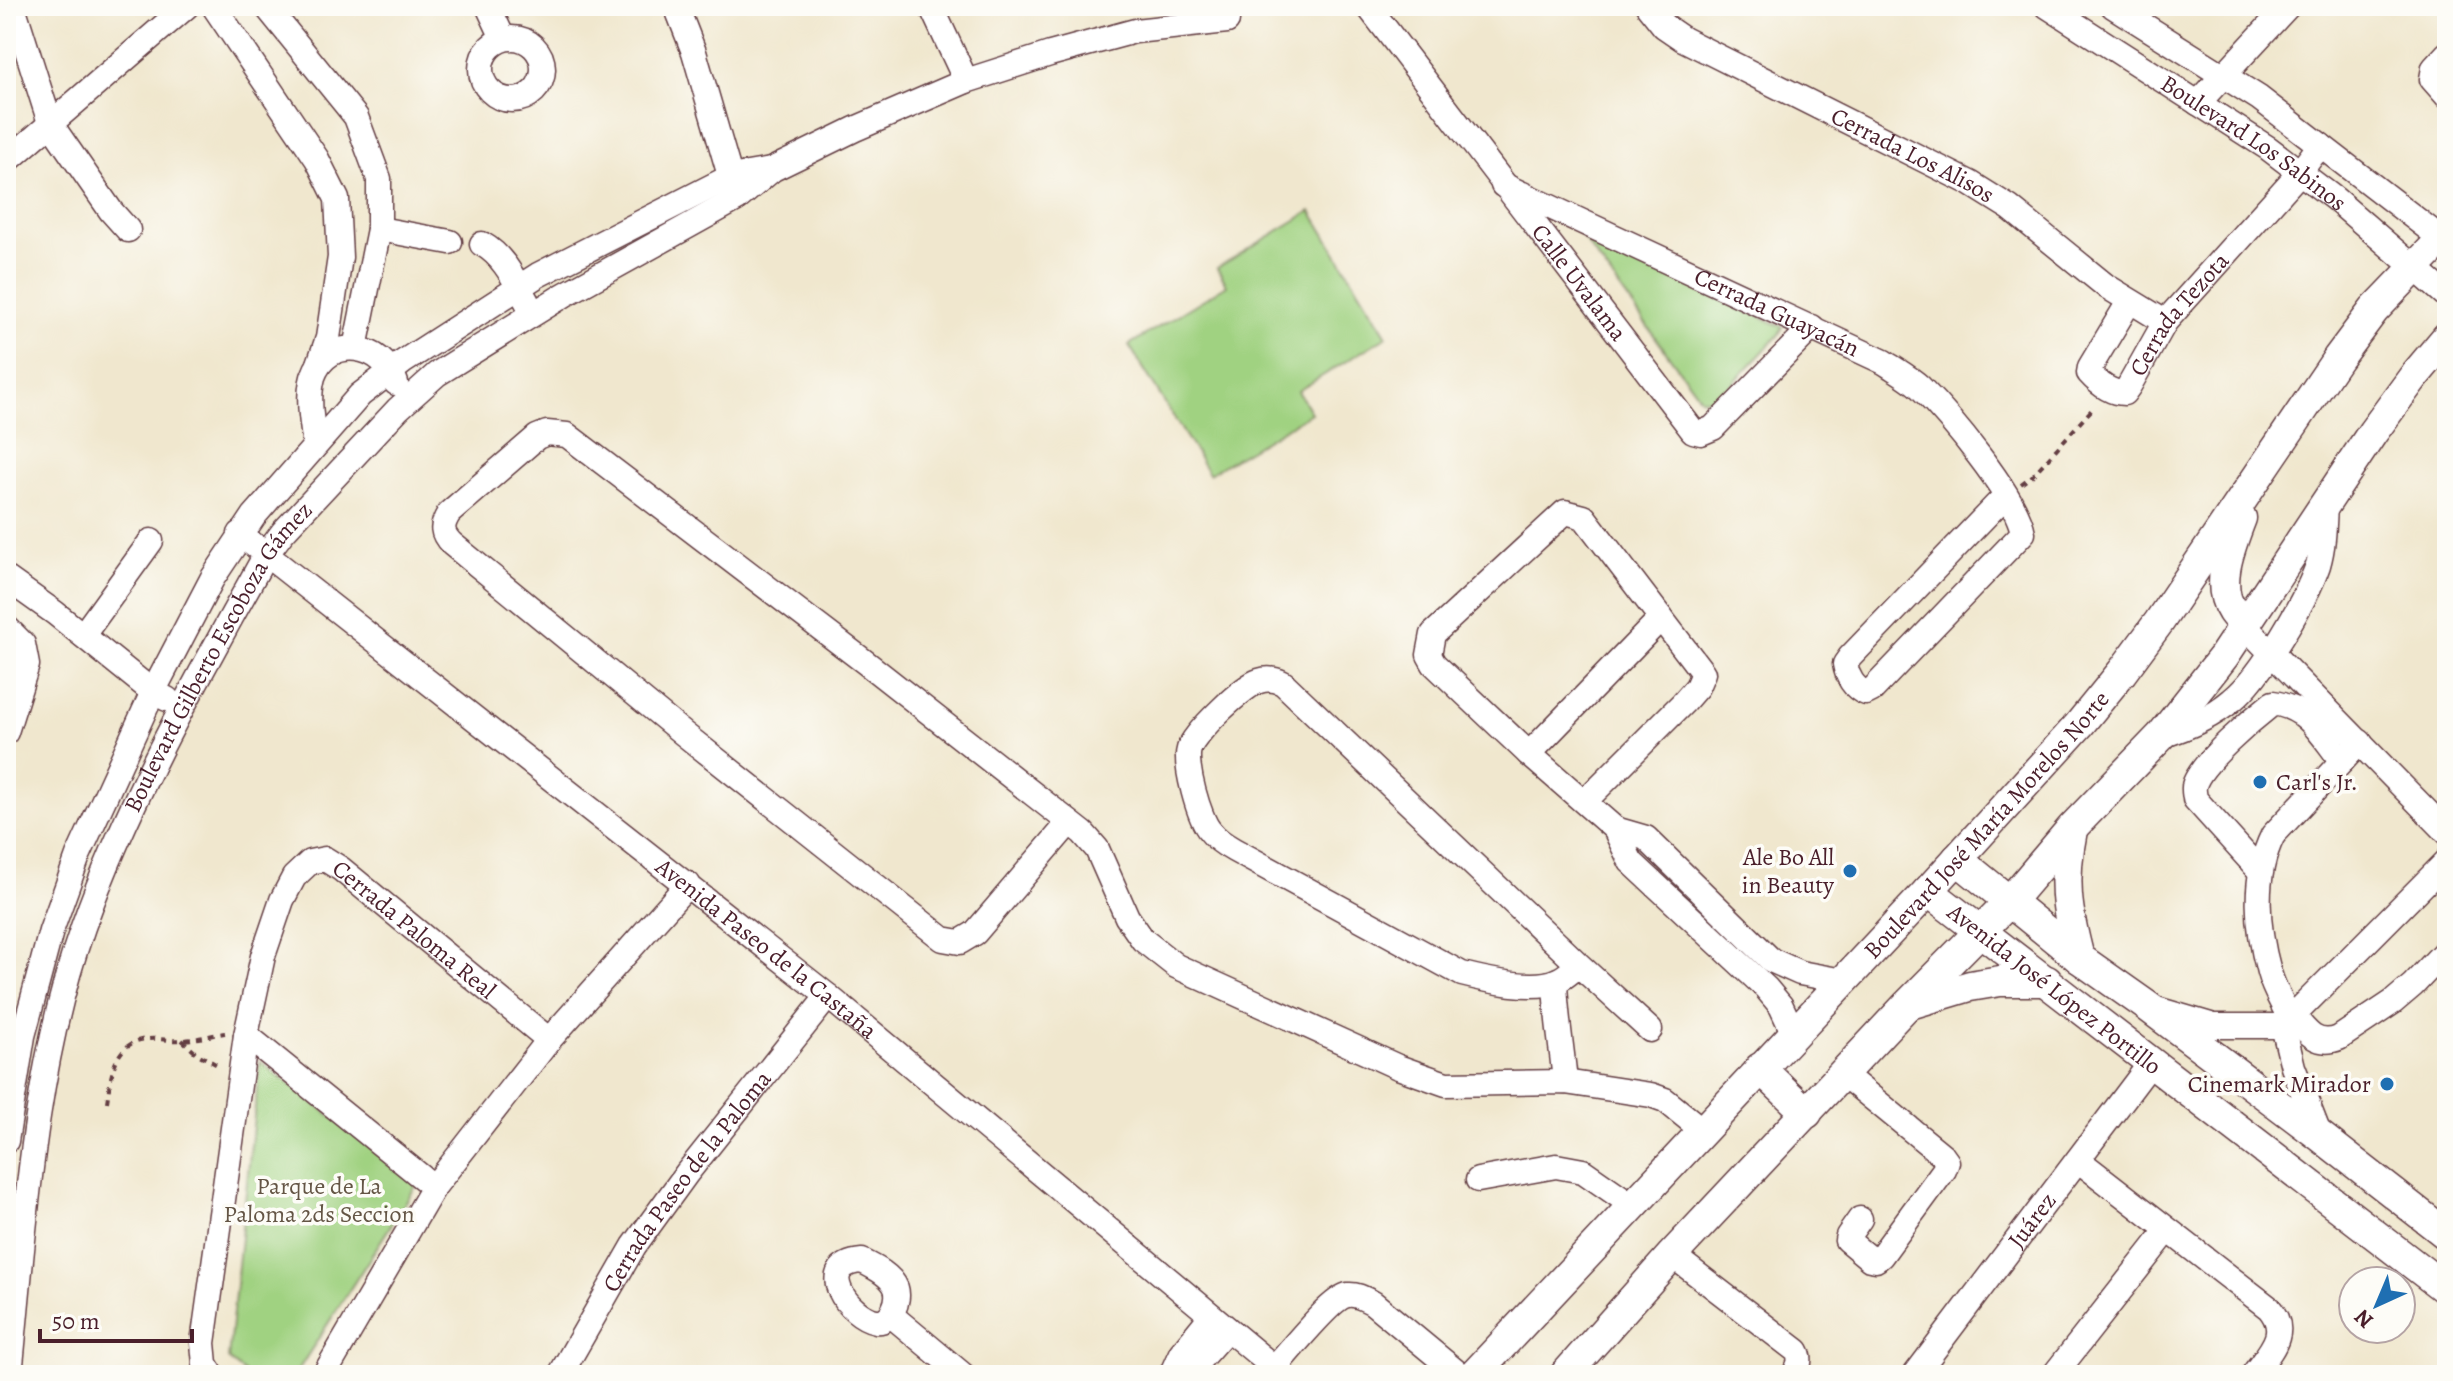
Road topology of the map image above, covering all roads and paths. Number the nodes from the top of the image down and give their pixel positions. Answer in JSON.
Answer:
{"nodes":[{"id":1,"x":13,"y":6,"type":"edge"},
{"id":2,"x":187,"y":6,"type":"edge"},
{"id":3,"x":266,"y":6,"type":"edge"},
{"id":4,"x":488,"y":6,"type":"edge"},
{"id":5,"x":676,"y":6,"type":"edge"},
{"id":6,"x":931,"y":6,"type":"edge"},
{"id":7,"x":1368,"y":6,"type":"edge"},
{"id":8,"x":1648,"y":6,"type":"edge"},
{"id":9,"x":2047,"y":6,"type":"edge"},
{"id":10,"x":2113,"y":6,"type":"edge"},
{"id":11,"x":2288,"y":6,"type":"edge"},
{"id":12,"x":216,"y":7,"type":"edge"},
{"id":13,"x":1227,"y":21,"type":"dead end"},
{"id":14,"x":503,"y":38,"type":"dead end"},
{"id":15,"x":2447,"y":54,"type":"edge"},
{"id":16,"x":2224,"y":74,"type":"junction"},
{"id":17,"x":966,"y":81,"type":"junction"},
{"id":18,"x":2447,"y":96,"type":"edge"},
{"id":19,"x":2198,"y":103,"type":"junction"},
{"id":20,"x":50,"y":123,"type":"junction"},
{"id":21,"x":2320,"y":145,"type":"junction"},
{"id":22,"x":6,"y":162,"type":"edge"},
{"id":23,"x":2300,"y":172,"type":"junction"},
{"id":24,"x":2357,"y":173,"type":"junction"},
{"id":25,"x":1503,"y":185,"type":"junction"},
{"id":26,"x":733,"y":188,"type":"junction"},
{"id":27,"x":380,"y":189,"type":"junction"},
{"id":28,"x":337,"y":199,"type":"junction"},
{"id":29,"x":2335,"y":199,"type":"junction"},
{"id":30,"x":379,"y":229,"type":"junction"},
{"id":31,"x":128,"y":230,"type":"dead end"},
{"id":32,"x":2445,"y":238,"type":"edge"},
{"id":33,"x":450,"y":242,"type":"dead end"},
{"id":34,"x":482,"y":244,"type":"dead end"},
{"id":35,"x":340,"y":257,"type":"junction"},
{"id":36,"x":375,"y":260,"type":"junction"},
{"id":37,"x":2414,"y":267,"type":"junction"},
{"id":38,"x":519,"y":288,"type":"junction"},
{"id":39,"x":2447,"y":296,"type":"edge"},
{"id":40,"x":2129,"y":302,"type":"junction"},
{"id":41,"x":535,"y":315,"type":"junction"},
{"id":42,"x":2165,"y":322,"type":"junction"},
{"id":43,"x":1812,"y":327,"type":"junction"},
{"id":44,"x":2447,"y":337,"type":"edge"},
{"id":45,"x":355,"y":348,"type":"junction"},
{"id":46,"x":319,"y":364,"type":"junction"},
{"id":47,"x":392,"y":370,"type":"junction"},
{"id":48,"x":2110,"y":389,"type":"junction"},
{"id":49,"x":398,"y":409,"type":"junction"},
{"id":50,"x":315,"y":445,"type":"junction"},
{"id":51,"x":2253,"y":486,"type":"junction"},
{"id":52,"x":2005,"y":496,"type":"junction"},
{"id":53,"x":2325,"y":503,"type":"junction"},
{"id":54,"x":240,"y":534,"type":"junction"},
{"id":55,"x":151,"y":541,"type":"dead end"},
{"id":56,"x":265,"y":556,"type":"junction"},
{"id":57,"x":6,"y":578,"type":"edge"},
{"id":58,"x":1661,"y":618,"type":"junction"},
{"id":59,"x":2245,"y":626,"type":"junction"},
{"id":60,"x":6,"y":627,"type":"edge"},
{"id":61,"x":83,"y":635,"type":"junction"},
{"id":62,"x":2270,"y":653,"type":"junction"},
{"id":63,"x":153,"y":692,"type":"junction"},
{"id":64,"x":184,"y":707,"type":"junction"},
{"id":65,"x":6,"y":732,"type":"edge"},
{"id":66,"x":2161,"y":736,"type":"junction"},
{"id":67,"x":2360,"y":742,"type":"junction"},
{"id":68,"x":1529,"y":754,"type":"junction"},
{"id":69,"x":2342,"y":761,"type":"junction"},
{"id":70,"x":1584,"y":802,"type":"junction"},
{"id":71,"x":1068,"y":824,"type":"junction"},
{"id":72,"x":2072,"y":828,"type":"junction"},
{"id":73,"x":1615,"y":829,"type":"junction"},
{"id":74,"x":2447,"y":832,"type":"edge"},
{"id":75,"x":1957,"y":859,"type":"junction"},
{"id":76,"x":2447,"y":861,"type":"edge"},
{"id":77,"x":2260,"y":871,"type":"junction"},
{"id":78,"x":688,"y":884,"type":"junction"},
{"id":79,"x":1928,"y":891,"type":"junction"},
{"id":80,"x":2009,"y":902,"type":"junction"},
{"id":81,"x":1723,"y":913,"type":"junction"},
{"id":82,"x":1980,"y":931,"type":"junction"},
{"id":83,"x":1704,"y":933,"type":"junction"},
{"id":84,"x":2447,"y":949,"type":"edge"},
{"id":85,"x":2079,"y":958,"type":"junction"},
{"id":86,"x":1579,"y":965,"type":"junction"},
{"id":87,"x":1843,"y":981,"type":"junction"},
{"id":88,"x":2047,"y":981,"type":"junction"},
{"id":89,"x":1555,"y":982,"type":"junction"},
{"id":90,"x":828,"y":996,"type":"junction"},
{"id":91,"x":1908,"y":1004,"type":"junction"},
{"id":92,"x":2147,"y":1006,"type":"junction"},
{"id":93,"x":2289,"y":1020,"type":"junction"},
{"id":94,"x":1650,"y":1030,"type":"dead end"},
{"id":95,"x":15,"y":1033,"type":"edge"},
{"id":96,"x":1794,"y":1034,"type":"junction"},
{"id":97,"x":246,"y":1035,"type":"junction"},
{"id":98,"x":182,"y":1040,"type":"junction"},
{"id":99,"x":549,"y":1040,"type":"junction"},
{"id":100,"x":50,"y":1045,"type":"junction"},
{"id":101,"x":2150,"y":1064,"type":"junction"},
{"id":102,"x":1760,"y":1068,"type":"junction"},
{"id":103,"x":11,"y":1070,"type":"edge"},
{"id":104,"x":241,"y":1073,"type":"junction"},
{"id":105,"x":1843,"y":1074,"type":"junction"},
{"id":106,"x":43,"y":1081,"type":"junction"},
{"id":107,"x":1558,"y":1082,"type":"junction"},
{"id":108,"x":107,"y":1102,"type":"dead end"},
{"id":109,"x":1807,"y":1113,"type":"junction"},
{"id":110,"x":1702,"y":1130,"type":"junction"},
{"id":111,"x":2320,"y":1136,"type":"junction"},
{"id":112,"x":6,"y":1141,"type":"edge"},
{"id":113,"x":2078,"y":1160,"type":"junction"},
{"id":114,"x":1478,"y":1180,"type":"dead end"},
{"id":115,"x":434,"y":1187,"type":"junction"},
{"id":116,"x":1632,"y":1205,"type":"junction"},
{"id":117,"x":1860,"y":1219,"type":"dead end"},
{"id":118,"x":2167,"y":1231,"type":"junction"},
{"id":119,"x":2447,"y":1235,"type":"edge"},
{"id":120,"x":1672,"y":1255,"type":"junction"},
{"id":121,"x":2447,"y":1290,"type":"edge"},
{"id":122,"x":891,"y":1315,"type":"dead end"},
{"id":123,"x":1219,"y":1323,"type":"junction"},
{"id":124,"x":1279,"y":1372,"type":"edge"},
{"id":125,"x":10,"y":1375,"type":"edge"},
{"id":126,"x":212,"y":1375,"type":"edge"},
{"id":127,"x":324,"y":1375,"type":"edge"},
{"id":128,"x":560,"y":1375,"type":"edge"},
{"id":129,"x":963,"y":1375,"type":"edge"},
{"id":130,"x":1171,"y":1375,"type":"edge"},
{"id":131,"x":1186,"y":1375,"type":"edge"},
{"id":132,"x":1460,"y":1375,"type":"edge"},
{"id":133,"x":1474,"y":1375,"type":"edge"},
{"id":134,"x":1565,"y":1375,"type":"edge"},
{"id":135,"x":1793,"y":1375,"type":"edge"},
{"id":136,"x":1915,"y":1375,"type":"edge"},
{"id":137,"x":2054,"y":1375,"type":"edge"},
{"id":138,"x":2253,"y":1375,"type":"edge"}],
"edges":[{"from":1,"to":20,"type":"street"},
{"from":2,"to":20,"type":"street"},
{"from":3,"to":27,"type":"street"},
{"from":4,"to":14,"type":"street"},
{"from":5,"to":26,"type":"street"},
{"from":6,"to":17,"type":"street"},
{"from":7,"to":25,"type":"street","name":"Calle Uvalama"},
{"from":8,"to":40,"type":"street","name":"Cerrada Los Alisos"},
{"from":9,"to":19,"type":"street","name":"Boulevard Los Sabinos"},
{"from":10,"to":16,"type":"street","name":"Boulevard Los Sabinos"},
{"from":11,"to":16,"type":"street"},
{"from":12,"to":28,"type":"street"},
{"from":13,"to":17,"type":"street","name":"Boulevard Gilberto Escoboza Gámez"},
{"from":15,"to":18,"type":"street"},
{"from":16,"to":19,"type":"street"},
{"from":16,"to":21,"type":"street","name":"Boulevard Los Sabinos"},
{"from":17,"to":26,"type":"street","name":"Boulevard Gilberto Escoboza Gámez"},
{"from":19,"to":23,"type":"street","name":"Boulevard Los Sabinos"},
{"from":20,"to":22,"type":"street"},
{"from":20,"to":31,"type":"street"},
{"from":21,"to":23,"type":"street","name":"Cerrada Tezota"},
{"from":21,"to":24,"type":"street","name":"Boulevard Los Sabinos"},
{"from":23,"to":29,"type":"street","name":"Boulevard Los Sabinos"},
{"from":23,"to":42,"type":"street","name":"Cerrada Tezota"},
{"from":24,"to":29,"type":"street"},
{"from":24,"to":32,"type":"street","name":"Boulevard Los Sabinos"},
{"from":25,"to":43,"type":"street","name":"Cerrada Guayacán"},
{"from":25,"to":43,"type":"street","name":"Calle Uvalama"},
{"from":26,"to":38,"type":"street","name":"Boulevard Gilberto Escoboza Gámez"},
{"from":26,"to":41,"type":"street","name":"Boulevard Gilberto Escoboza Gámez"},
{"from":27,"to":28,"type":"street"},
{"from":27,"to":30,"type":"street"},
{"from":28,"to":35,"type":"street"},
{"from":29,"to":37,"type":"street","name":"Boulevard Los Sabinos"},
{"from":30,"to":33,"type":"street"},
{"from":30,"to":36,"type":"street"},
{"from":32,"to":37,"type":"main road","name":"Boulevard José María Morelos Norte"},
{"from":34,"to":38,"type":"street"},
{"from":35,"to":36,"type":"street"},
{"from":35,"to":46,"type":"street"},
{"from":36,"to":45,"type":"street"},
{"from":37,"to":39,"type":"street","name":"Boulevard Los Sabinos"},
{"from":37,"to":51,"type":"main road","name":"Boulevard José María Morelos Norte"},
{"from":38,"to":41,"type":"street"},
{"from":38,"to":47,"type":"street","name":"Boulevard Gilberto Escoboza Gámez"},
{"from":40,"to":42,"type":"street","name":"Cerrada Los Alisos"},
{"from":40,"to":48,"type":"street","name":"Cerrada Tezota"},
{"from":41,"to":49,"type":"street","name":"Boulevard Gilberto Escoboza Gámez"},
{"from":42,"to":48,"type":"street","name":"Cerrada Tezota"},
{"from":43,"to":52,"type":"street","name":"Cerrada Guayacán"},
{"from":44,"to":53,"type":"main road"},
{"from":45,"to":46,"type":"street"},
{"from":45,"to":47,"type":"street"},
{"from":46,"to":50,"type":"street"},
{"from":47,"to":49,"type":"street"},
{"from":47,"to":50,"type":"street","name":"Boulevard Gilberto Escoboza Gámez"},
{"from":48,"to":52,"type":"path"},
{"from":49,"to":56,"type":"street","name":"Boulevard Gilberto Escoboza Gámez"},
{"from":50,"to":54,"type":"street","name":"Boulevard Gilberto Escoboza Gámez"},
{"from":51,"to":59,"type":"main road"},
{"from":51,"to":75,"type":"main road","name":"Boulevard José María Morelos Norte"},
{"from":52,"to":52,"type":"street","name":"Cerrada Guayacán"},
{"from":53,"to":59,"type":"main road"},
{"from":53,"to":62,"type":"street"},
{"from":54,"to":56,"type":"street","name":"Avenida Paseo de la Castaña"},
{"from":54,"to":63,"type":"street","name":"Boulevard Gilberto Escoboza Gámez"},
{"from":55,"to":61,"type":"street"},
{"from":56,"to":64,"type":"street","name":"Boulevard Gilberto Escoboza Gámez"},
{"from":56,"to":78,"type":"street","name":"Avenida Paseo de la Castaña"},
{"from":57,"to":61,"type":"street"},
{"from":58,"to":68,"type":"street"},
{"from":58,"to":68,"type":"street"},
{"from":58,"to":70,"type":"street"},
{"from":59,"to":62,"type":"street"},
{"from":59,"to":66,"type":"main road"},
{"from":60,"to":65,"type":"street"},
{"from":61,"to":63,"type":"street"},
{"from":62,"to":66,"type":"street"},
{"from":62,"to":67,"type":"street"},
{"from":63,"to":64,"type":"street"},
{"from":63,"to":95,"type":"street","name":"Boulevard Gilberto Escoboza Gámez"},
{"from":64,"to":100,"type":"street","name":"Boulevard Gilberto Escoboza Gámez"},
{"from":66,"to":72,"type":"main road"},
{"from":67,"to":69,"type":"street"},
{"from":67,"to":74,"type":"street"},
{"from":68,"to":70,"type":"street"},
{"from":69,"to":77,"type":"street"},
{"from":69,"to":77,"type":"street"},
{"from":70,"to":73,"type":"street"},
{"from":71,"to":71,"type":"street"},
{"from":71,"to":107,"type":"street"},
{"from":72,"to":80,"type":"main road"},
{"from":72,"to":85,"type":"main road"},
{"from":73,"to":81,"type":"street"},
{"from":73,"to":83,"type":"street"},
{"from":75,"to":79,"type":"main road","name":"Boulevard José María Morelos Norte"},
{"from":75,"to":80,"type":"main road","name":"Avenida José López Portillo"},
{"from":76,"to":93,"type":"street"},
{"from":77,"to":93,"type":"street"},
{"from":78,"to":90,"type":"street","name":"Avenida Paseo de la Castaña"},
{"from":78,"to":99,"type":"street"},
{"from":79,"to":82,"type":"main road","name":"Avenida José López Portillo"},
{"from":79,"to":87,"type":"main road","name":"Boulevard José María Morelos Norte"},
{"from":80,"to":82,"type":"main road"},
{"from":80,"to":85,"type":"main road","name":"Avenida José López Portillo"},
{"from":81,"to":83,"type":"street"},
{"from":81,"to":87,"type":"street"},
{"from":82,"to":88,"type":"main road","name":"Avenida José López Portillo"},
{"from":82,"to":91,"type":"main road"},
{"from":83,"to":96,"type":"street"},
{"from":84,"to":93,"type":"street"},
{"from":85,"to":92,"type":"main road","name":"Avenida José López Portillo"},
{"from":86,"to":89,"type":"street"},
{"from":86,"to":89,"type":"street"},
{"from":86,"to":94,"type":"street"},
{"from":87,"to":96,"type":"main road","name":"Boulevard José María Morelos Norte"},
{"from":88,"to":91,"type":"main road"},
{"from":88,"to":101,"type":"main road","name":"Avenida José López Portillo"},
{"from":89,"to":107,"type":"street"},
{"from":90,"to":123,"type":"street","name":"Avenida Paseo de la Castaña"},
{"from":90,"to":128,"type":"street","name":"Cerrada Paseo de la Paloma"},
{"from":91,"to":105,"type":"main road"},
{"from":92,"to":93,"type":"street"},
{"from":92,"to":111,"type":"main road","name":"Avenida José López Portillo"},
{"from":93,"to":111,"type":"street"},
{"from":95,"to":100,"type":"street"},
{"from":95,"to":103,"type":"street","name":"Boulevard Gilberto Escoboza Gámez"},
{"from":96,"to":102,"type":"main road","name":"Boulevard José María Morelos Norte"},
{"from":97,"to":98,"type":"path"},
{"from":97,"to":99,"type":"street","name":"Cerrada Paloma Real"},
{"from":97,"to":104,"type":"street","name":"Cerrada Paloma Real"},
{"from":97,"to":115,"type":"street"},
{"from":98,"to":104,"type":"path"},
{"from":98,"to":108,"type":"path"},
{"from":99,"to":115,"type":"street"},
{"from":100,"to":106,"type":"street","name":"Boulevard Gilberto Escoboza Gámez"},
{"from":101,"to":113,"type":"street","name":"Juárez"},
{"from":101,"to":121,"type":"main road","name":"Avenida José López Portillo"},
{"from":102,"to":109,"type":"main road"},
{"from":102,"to":110,"type":"main road","name":"Boulevard José María Morelos Norte"},
{"from":103,"to":106,"type":"street"},
{"from":103,"to":112,"type":"street","name":"Boulevard Gilberto Escoboza Gámez"},
{"from":104,"to":126,"type":"street","name":"Cerrada Paloma Real"},
{"from":105,"to":109,"type":"main road"},
{"from":105,"to":117,"type":"street"},
{"from":106,"to":125,"type":"street","name":"Boulevard Gilberto Escoboza Gámez"},
{"from":107,"to":110,"type":"street"},
{"from":109,"to":120,"type":"main road"},
{"from":110,"to":116,"type":"main road","name":"Boulevard José María Morelos Norte"},
{"from":111,"to":119,"type":"main road","name":"Avenida José López Portillo"},
{"from":113,"to":118,"type":"street"},
{"from":113,"to":136,"type":"street","name":"Juárez"},
{"from":114,"to":116,"type":"street"},
{"from":115,"to":127,"type":"street"},
{"from":116,"to":133,"type":"main road","name":"Boulevard José María Morelos Norte"},
{"from":118,"to":137,"type":"street"},
{"from":118,"to":138,"type":"street"},
{"from":120,"to":134,"type":"main road"},
{"from":120,"to":135,"type":"street"},
{"from":122,"to":129,"type":"street"},
{"from":123,"to":124,"type":"street","name":"Avenida Paseo de la Castaña"},
{"from":123,"to":130,"type":"street"},
{"from":123,"to":131,"type":"street"},
{"from":124,"to":132,"type":"street"}]}
